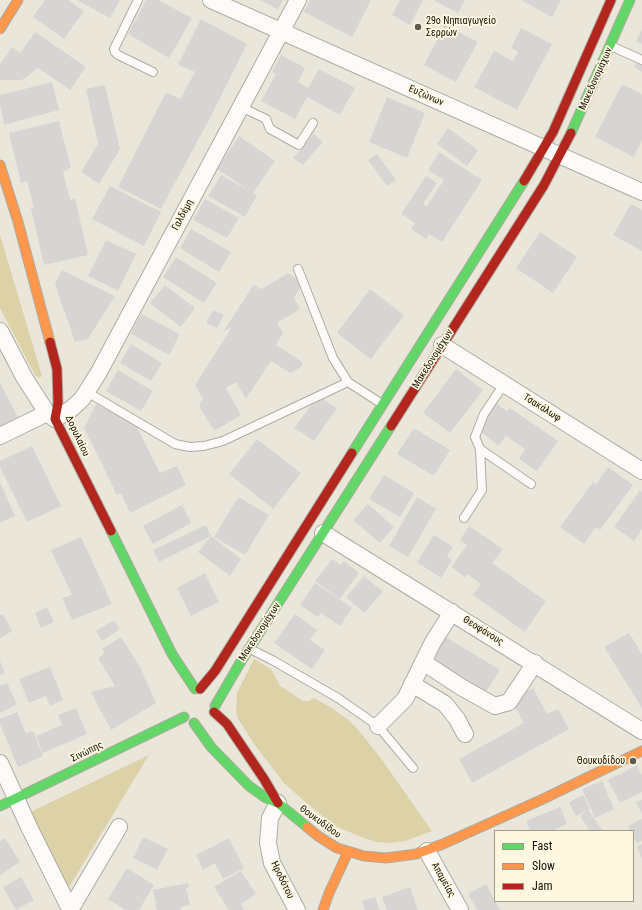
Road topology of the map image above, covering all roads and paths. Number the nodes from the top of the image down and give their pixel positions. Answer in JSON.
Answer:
{"nodes":[{"id":1,"x":18,"y":0,"type":"edge"},
{"id":2,"x":138,"y":0,"type":"edge"},
{"id":3,"x":211,"y":0,"type":"edge"},
{"id":4,"x":298,"y":0,"type":"edge"},
{"id":5,"x":611,"y":0,"type":"edge"},
{"id":6,"x":630,"y":0,"type":"edge"},
{"id":7,"x":0,"y":29,"type":"edge"},
{"id":8,"x":282,"y":32,"type":"junction"},
{"id":9,"x":610,"y":46,"type":"junction"},
{"id":10,"x":642,"y":60,"type":"edge"},
{"id":11,"x":153,"y":72,"type":"dead end"},
{"id":12,"x":241,"y":107,"type":"junction"},
{"id":13,"x":313,"y":123,"type":"dead end"},
{"id":14,"x":544,"y":148,"type":"junction"},
{"id":15,"x":560,"y":156,"type":"junction"},
{"id":16,"x":0,"y":165,"type":"edge"},
{"id":17,"x":642,"y":192,"type":"edge"},
{"id":18,"x":298,"y":269,"type":"dead end"},
{"id":19,"x":0,"y":331,"type":"edge"},
{"id":20,"x":442,"y":344,"type":"junction"},
{"id":21,"x":348,"y":382,"type":"junction"},
{"id":22,"x":504,"y":384,"type":"junction"},
{"id":23,"x":87,"y":392,"type":"junction"},
{"id":24,"x":383,"y":404,"type":"junction"},
{"id":25,"x":51,"y":416,"type":"junction"},
{"id":26,"x":0,"y":436,"type":"edge"},
{"id":27,"x":480,"y":449,"type":"junction"},
{"id":28,"x":642,"y":471,"type":"edge"},
{"id":29,"x":531,"y":484,"type":"dead end"},
{"id":30,"x":464,"y":518,"type":"dead end"},
{"id":31,"x":323,"y":533,"type":"junction"},
{"id":32,"x":452,"y":612,"type":"junction"},
{"id":33,"x":249,"y":649,"type":"junction"},
{"id":34,"x":172,"y":654,"type":"junction"},
{"id":35,"x":221,"y":661,"type":"junction"},
{"id":36,"x":423,"y":662,"type":"junction"},
{"id":37,"x":534,"y":663,"type":"junction"},
{"id":38,"x":188,"y":664,"type":"dead end"},
{"id":39,"x":207,"y":665,"type":"dead end"},
{"id":40,"x":180,"y":682,"type":"dead end"},
{"id":41,"x":412,"y":684,"type":"junction"},
{"id":42,"x":194,"y":690,"type":"junction"},
{"id":43,"x":215,"y":709,"type":"junction"},
{"id":44,"x":194,"y":723,"type":"junction"},
{"id":45,"x":378,"y":726,"type":"junction"},
{"id":46,"x":642,"y":731,"type":"edge"},
{"id":47,"x":465,"y":734,"type":"dead end"},
{"id":48,"x":642,"y":751,"type":"edge"},
{"id":49,"x":0,"y":763,"type":"edge"},
{"id":50,"x":413,"y":768,"type":"dead end"},
{"id":51,"x":16,"y":799,"type":"junction"},
{"id":52,"x":278,"y":803,"type":"junction"},
{"id":53,"x":0,"y":806,"type":"edge"},
{"id":54,"x":119,"y":826,"type":"dead end"},
{"id":55,"x":427,"y":851,"type":"junction"},
{"id":56,"x":348,"y":852,"type":"junction"},
{"id":57,"x":70,"y":910,"type":"edge"},
{"id":58,"x":297,"y":910,"type":"edge"},
{"id":59,"x":323,"y":910,"type":"edge"},
{"id":60,"x":460,"y":910,"type":"edge"}],
"edges":[{"from":1,"to":7,"type":"street"},
{"from":2,"to":11,"type":"lane"},
{"from":3,"to":8,"type":"street","name":"Ευζώνων"},
{"from":4,"to":8,"type":"street","name":"Γαλδέμη"},
{"from":5,"to":14,"type":"street","name":"Μακεδονομάχων"},
{"from":6,"to":9,"type":"street","name":"Μακεδονομάχων"},
{"from":8,"to":12,"type":"street","name":"Γαλδέμη"},
{"from":8,"to":14,"type":"street","name":"Ευζώνων"},
{"from":9,"to":10,"type":"lane"},
{"from":9,"to":15,"type":"street","name":"Μακεδονομάχων"},
{"from":12,"to":13,"type":"lane"},
{"from":12,"to":23,"type":"street","name":"Γαλδέμη"},
{"from":14,"to":15,"type":"street","name":"Ευζώνων"},
{"from":14,"to":24,"type":"street","name":"Μακεδονομάχων"},
{"from":15,"to":17,"type":"street","name":"Ευζώνων"},
{"from":15,"to":20,"type":"street","name":"Μακεδονομάχων"},
{"from":16,"to":25,"type":"street","name":"Δορυλαίου"},
{"from":18,"to":21,"type":"lane"},
{"from":19,"to":25,"type":"street"},
{"from":20,"to":22,"type":"street","name":"Τσακάλωφ"},
{"from":20,"to":31,"type":"street","name":"Μακεδονομάχων"},
{"from":21,"to":23,"type":"lane"},
{"from":21,"to":24,"type":"lane"},
{"from":22,"to":27,"type":"lane"},
{"from":22,"to":28,"type":"street","name":"Τσακάλωφ"},
{"from":23,"to":25,"type":"street","name":"Γαλδέμη"},
{"from":24,"to":35,"type":"street","name":"Μακεδονομάχων"},
{"from":25,"to":26,"type":"street","name":"Γαλδέμη"},
{"from":25,"to":34,"type":"street","name":"Δορυλαίου"},
{"from":27,"to":29,"type":"lane"},
{"from":27,"to":30,"type":"lane"},
{"from":31,"to":32,"type":"street","name":"Θεοφάνους"},
{"from":31,"to":33,"type":"street","name":"Μακεδονομάχων"},
{"from":32,"to":36,"type":"street"},
{"from":32,"to":37,"type":"street","name":"Θεοφάνους"},
{"from":33,"to":43,"type":"street","name":"Μακεδονομάχων"},
{"from":33,"to":45,"type":"lane"},
{"from":34,"to":38,"type":"street"},
{"from":34,"to":40,"type":"street","name":"Δορυλαίου"},
{"from":34,"to":42,"type":"street","name":"Δορυλαίου"},
{"from":35,"to":39,"type":"street"},
{"from":35,"to":42,"type":"street","name":"Μακεδονομάχων"},
{"from":36,"to":37,"type":"street"},
{"from":36,"to":41,"type":"street"},
{"from":37,"to":46,"type":"street","name":"Θεοφάνους"},
{"from":41,"to":45,"type":"street"},
{"from":41,"to":47,"type":"street"},
{"from":42,"to":43,"type":"street","name":"Δορυλαίου"},
{"from":43,"to":44,"type":"street","name":"Μακεδονομάχων"},
{"from":43,"to":52,"type":"street","name":"Θουκυδίδου"},
{"from":44,"to":51,"type":"street","name":"Σινώπης"},
{"from":44,"to":52,"type":"street","name":"Θουκυδίδου"},
{"from":45,"to":50,"type":"lane"},
{"from":48,"to":55,"type":"street","name":"Θουκυδίδου"},
{"from":49,"to":51,"type":"street"},
{"from":51,"to":53,"type":"street","name":"Σινώπης"},
{"from":51,"to":57,"type":"street"},
{"from":52,"to":56,"type":"street","name":"Θουκυδίδου"},
{"from":52,"to":58,"type":"street","name":"Ηροδότου"},
{"from":54,"to":57,"type":"street"},
{"from":55,"to":56,"type":"street","name":"Θουκυδίδου"},
{"from":55,"to":60,"type":"street","name":"Απαμείας"},
{"from":56,"to":59,"type":"street"}]}
